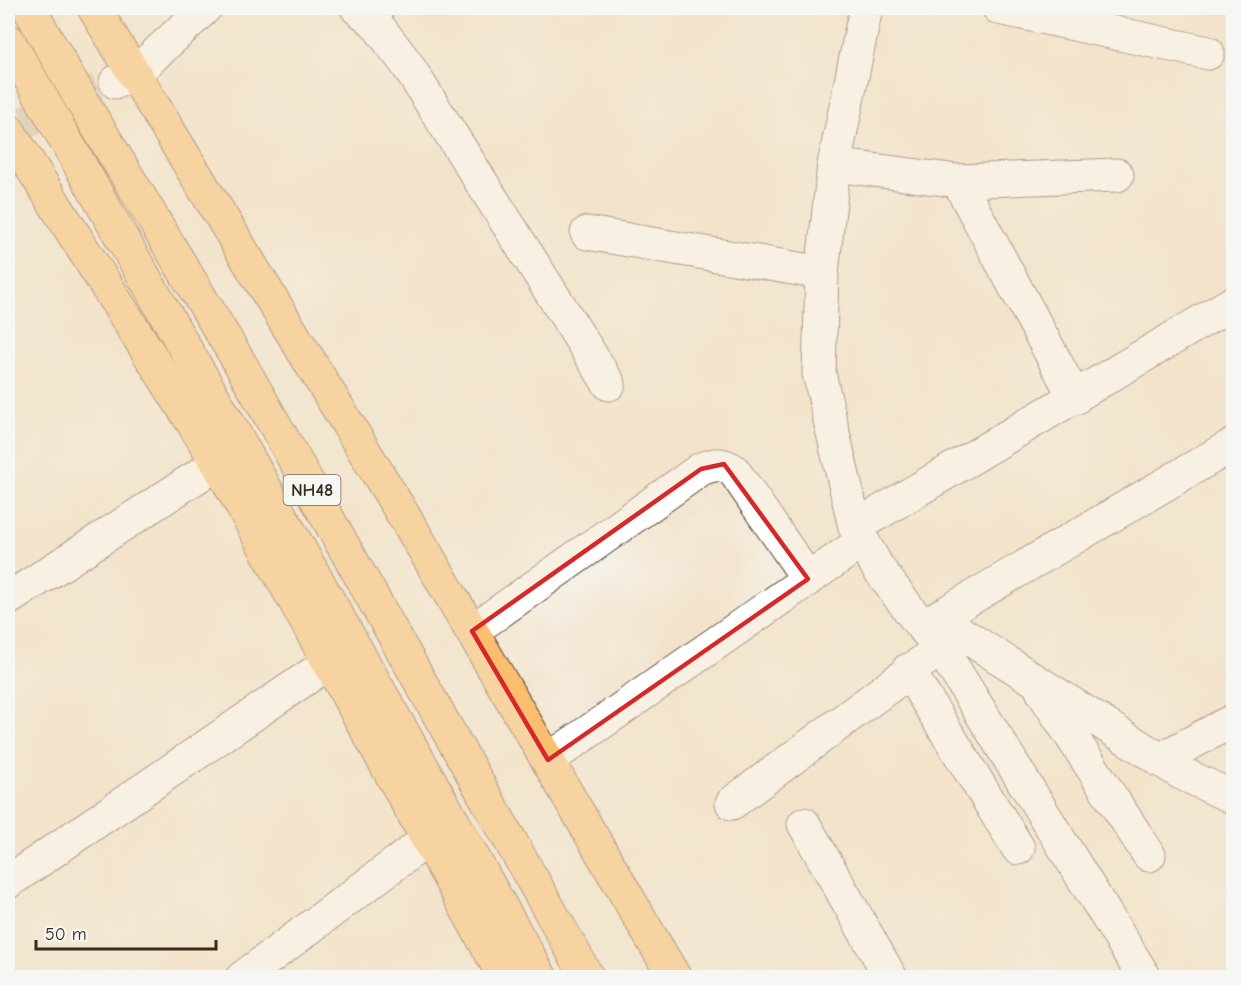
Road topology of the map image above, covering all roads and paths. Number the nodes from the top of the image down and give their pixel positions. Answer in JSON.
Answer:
{"nodes":[{"id":1,"x":29,"y":8,"type":"edge"},
{"id":2,"x":94,"y":8,"type":"edge"},
{"id":3,"x":205,"y":8,"type":"edge"},
{"id":4,"x":357,"y":8,"type":"edge"},
{"id":5,"x":866,"y":8,"type":"edge"},
{"id":6,"x":999,"y":8,"type":"edge"},
{"id":7,"x":8,"y":39,"type":"edge"},
{"id":8,"x":1208,"y":53,"type":"dead end"},
{"id":9,"x":125,"y":78,"type":"junction"},
{"id":10,"x":13,"y":128,"type":"edge"},
{"id":11,"x":834,"y":165,"type":"junction"},
{"id":12,"x":1117,"y":175,"type":"dead end"},
{"id":13,"x":958,"y":181,"type":"junction"},
{"id":14,"x":587,"y":233,"type":"dead end"},
{"id":15,"x":822,"y":273,"type":"junction"},
{"id":16,"x":1233,"y":302,"type":"edge"},
{"id":17,"x":609,"y":384,"type":"dead end"},
{"id":18,"x":1075,"y":398,"type":"junction"},
{"id":19,"x":1233,"y":444,"type":"edge"},
{"id":20,"x":218,"y":463,"type":"junction"},
{"id":21,"x":859,"y":534,"type":"junction"},
{"id":22,"x":808,"y":579,"type":"junction"},
{"id":23,"x":8,"y":599,"type":"edge"},
{"id":24,"x":933,"y":630,"type":"junction"},
{"id":25,"x":472,"y":631,"type":"junction"},
{"id":26,"x":330,"y":662,"type":"junction"},
{"id":27,"x":908,"y":670,"type":"junction"},
{"id":28,"x":1035,"y":680,"type":"junction"},
{"id":29,"x":1233,"y":720,"type":"edge"},
{"id":30,"x":548,"y":760,"type":"junction"},
{"id":31,"x":1159,"y":760,"type":"junction"},
{"id":32,"x":1223,"y":794,"type":"edge"},
{"id":33,"x":732,"y":803,"type":"dead end"},
{"id":34,"x":1233,"y":823,"type":"edge"},
{"id":35,"x":804,"y":824,"type":"dead end"},
{"id":36,"x":427,"y":840,"type":"junction"},
{"id":37,"x":1018,"y":848,"type":"dead end"},
{"id":38,"x":1149,"y":855,"type":"dead end"},
{"id":39,"x":8,"y":882,"type":"edge"},
{"id":40,"x":242,"y":978,"type":"edge"},
{"id":41,"x":505,"y":978,"type":"edge"},
{"id":42,"x":541,"y":978,"type":"edge"},
{"id":43,"x":588,"y":978,"type":"edge"},
{"id":44,"x":675,"y":978,"type":"edge"},
{"id":45,"x":891,"y":978,"type":"edge"},
{"id":46,"x":1145,"y":978,"type":"edge"}],
"edges":[{"from":1,"to":43,"type":"highway","number":"NH48"},
{"from":2,"to":9,"type":"highway"},
{"from":3,"to":9,"type":"street"},
{"from":4,"to":17,"type":"street"},
{"from":5,"to":11,"type":"street"},
{"from":6,"to":8,"type":"street"},
{"from":7,"to":42,"type":"highway","number":"NH48"},
{"from":9,"to":25,"type":"highway"},
{"from":10,"to":20,"type":"highway"},
{"from":11,"to":13,"type":"street"},
{"from":11,"to":15,"type":"street"},
{"from":12,"to":13,"type":"street"},
{"from":13,"to":18,"type":"street"},
{"from":14,"to":15,"type":"street"},
{"from":15,"to":21,"type":"street"},
{"from":16,"to":18,"type":"street"},
{"from":18,"to":21,"type":"street"},
{"from":19,"to":24,"type":"street"},
{"from":20,"to":23,"type":"street"},
{"from":20,"to":26,"type":"highway"},
{"from":21,"to":22,"type":"street"},
{"from":21,"to":24,"type":"street"},
{"from":22,"to":25,"type":"street"},
{"from":22,"to":30,"type":"street"},
{"from":24,"to":27,"type":"street"},
{"from":24,"to":28,"type":"street"},
{"from":24,"to":46,"type":"street"},
{"from":25,"to":30,"type":"highway"},
{"from":26,"to":36,"type":"highway"},
{"from":26,"to":39,"type":"street"},
{"from":27,"to":33,"type":"street"},
{"from":27,"to":37,"type":"street"},
{"from":28,"to":31,"type":"street"},
{"from":28,"to":38,"type":"street"},
{"from":29,"to":31,"type":"street"},
{"from":30,"to":44,"type":"highway"},
{"from":31,"to":32,"type":"street"},
{"from":32,"to":34,"type":"street"},
{"from":35,"to":45,"type":"street"},
{"from":36,"to":40,"type":"street"},
{"from":36,"to":41,"type":"highway"}]}
